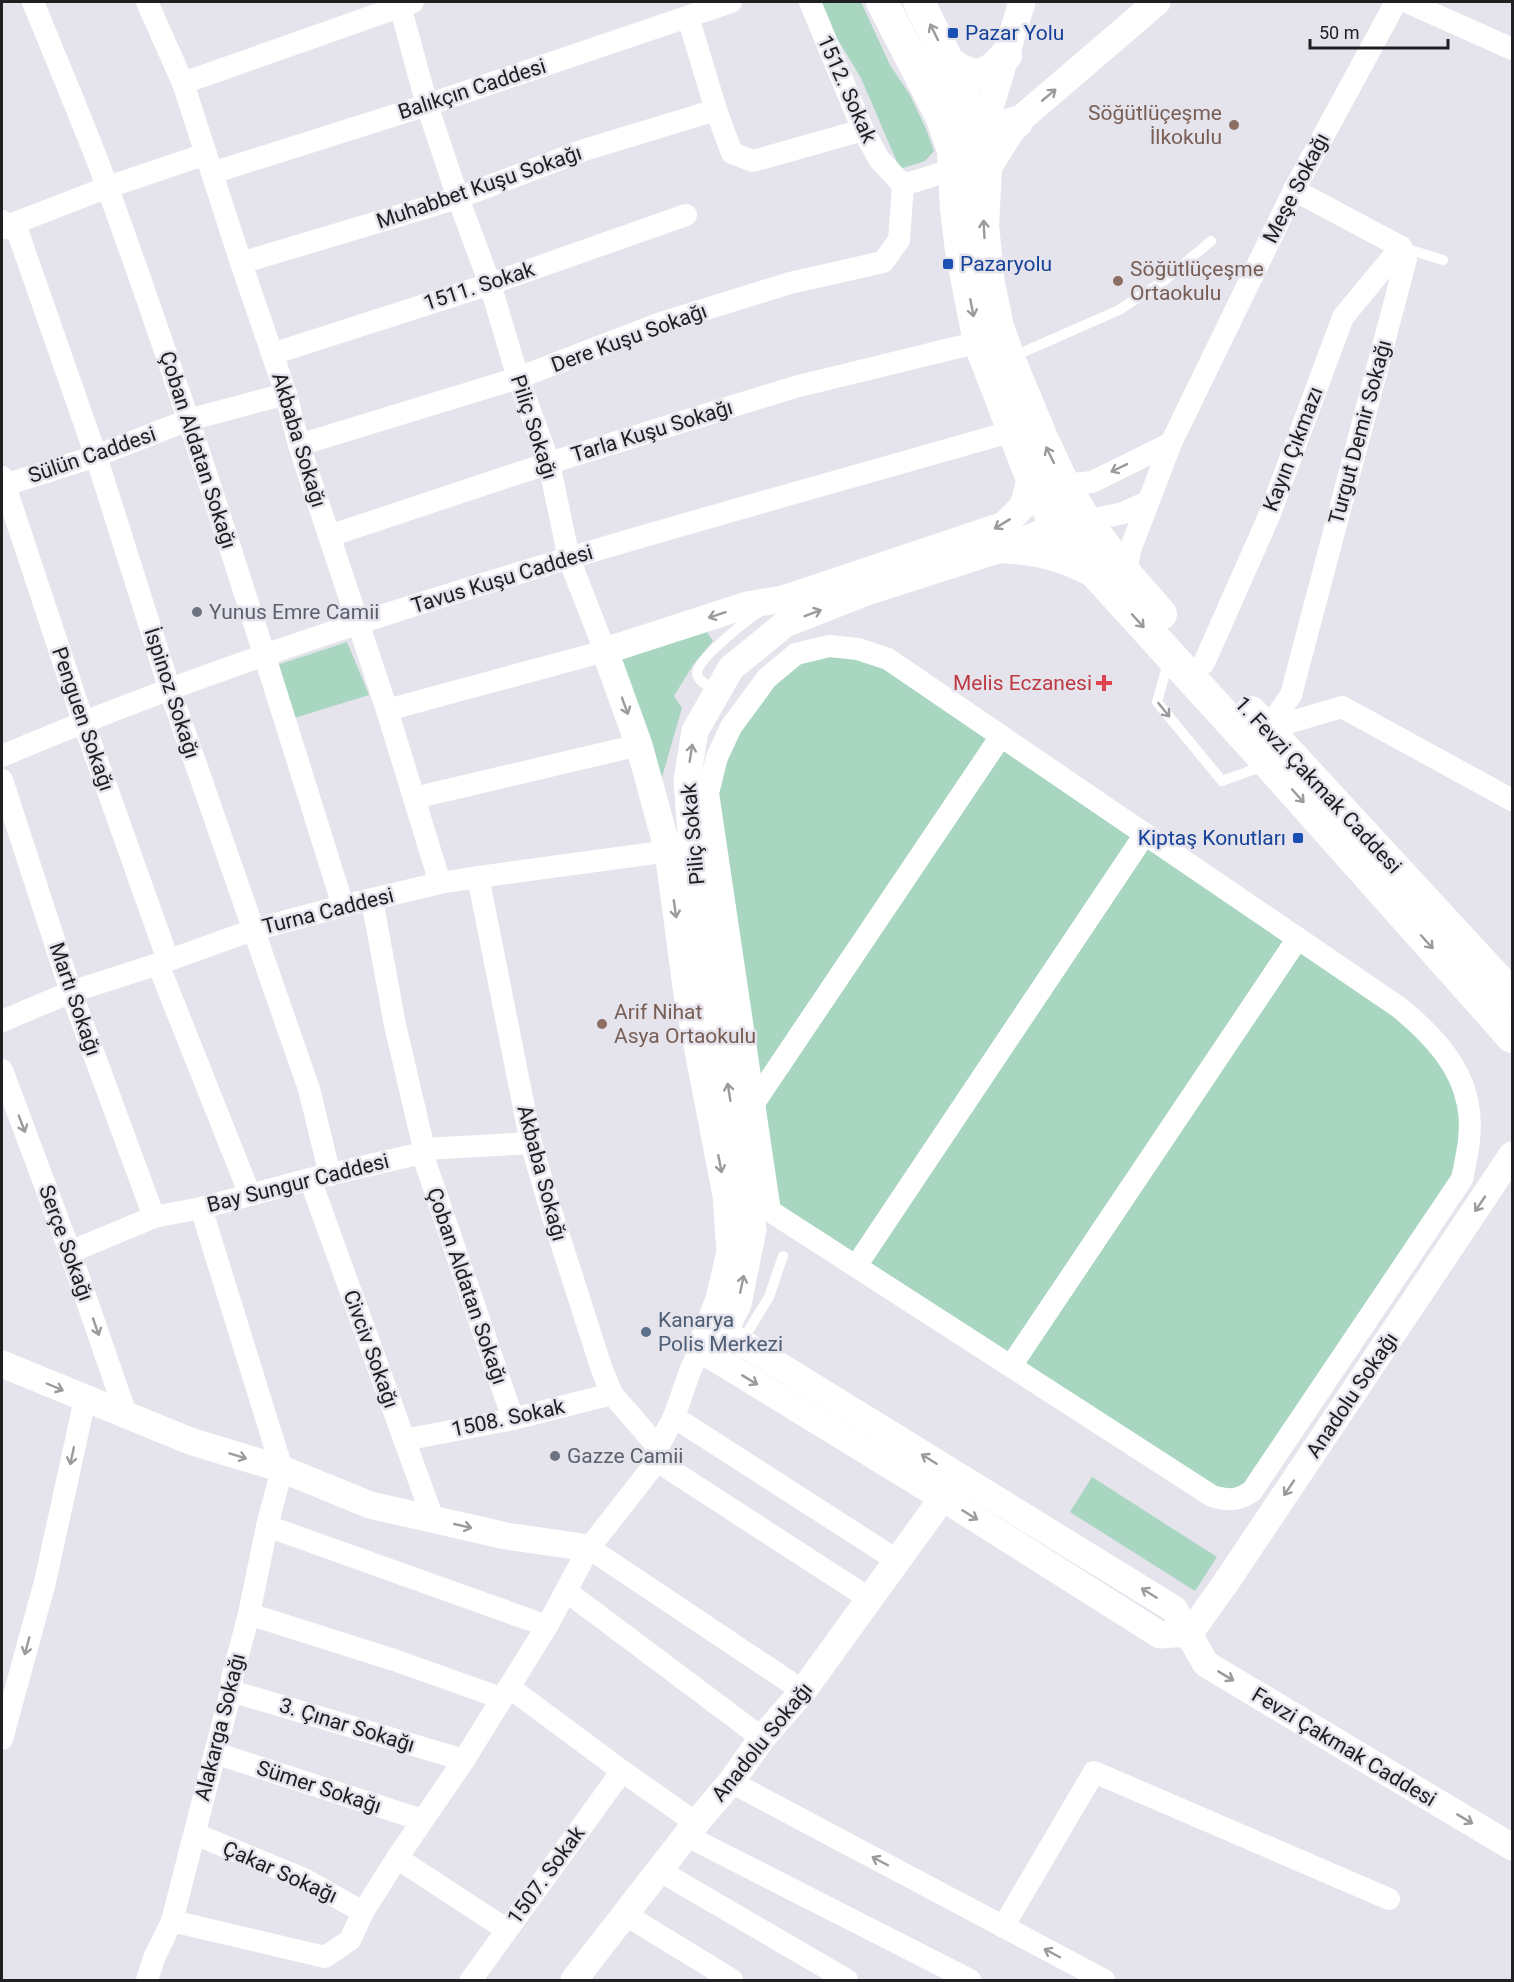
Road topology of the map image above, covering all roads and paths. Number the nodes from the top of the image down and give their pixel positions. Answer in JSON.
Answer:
{"nodes":[{"id":1,"x":33,"y":2,"type":"edge"},
{"id":2,"x":150,"y":2,"type":"edge"},
{"id":3,"x":731,"y":2,"type":"edge"},
{"id":4,"x":810,"y":2,"type":"edge"},
{"id":5,"x":881,"y":2,"type":"edge"},
{"id":6,"x":919,"y":2,"type":"edge"},
{"id":7,"x":1022,"y":2,"type":"edge"},
{"id":8,"x":1157,"y":2,"type":"edge"},
{"id":9,"x":1396,"y":2,"type":"edge"},
{"id":10,"x":1407,"y":2,"type":"edge"},
{"id":11,"x":404,"y":3,"type":"edge"},
{"id":12,"x":688,"y":17,"type":"junction"},
{"id":13,"x":1512,"y":49,"type":"edge"},
{"id":14,"x":1006,"y":55,"type":"junction"},
{"id":15,"x":948,"y":62,"type":"junction"},
{"id":16,"x":183,"y":83,"type":"junction"},
{"id":17,"x":967,"y":99,"type":"junction"},
{"id":18,"x":427,"y":105,"type":"junction"},
{"id":19,"x":716,"y":110,"type":"junction"},
{"id":20,"x":1017,"y":122,"type":"junction"},
{"id":21,"x":946,"y":129,"type":"junction"},
{"id":22,"x":863,"y":130,"type":"junction"},
{"id":23,"x":982,"y":133,"type":"junction"},
{"id":24,"x":209,"y":163,"type":"junction"},
{"id":25,"x":955,"y":169,"type":"junction"},
{"id":26,"x":986,"y":171,"type":"junction"},
{"id":27,"x":903,"y":185,"type":"junction"},
{"id":28,"x":108,"y":187,"type":"junction"},
{"id":29,"x":1294,"y":190,"type":"junction"},
{"id":30,"x":458,"y":198,"type":"junction"},
{"id":31,"x":956,"y":209,"type":"junction"},
{"id":32,"x":686,"y":215,"type":"dead end"},
{"id":33,"x":2,"y":225,"type":"edge"},
{"id":34,"x":1211,"y":241,"type":"dead end"},
{"id":35,"x":1401,"y":247,"type":"junction"},
{"id":36,"x":1443,"y":260,"type":"dead end"},
{"id":37,"x":241,"y":263,"type":"junction"},
{"id":38,"x":490,"y":284,"type":"junction"},
{"id":39,"x":979,"y":342,"type":"junction"},
{"id":40,"x":272,"y":354,"type":"junction"},
{"id":41,"x":1009,"y":358,"type":"junction"},
{"id":42,"x":518,"y":378,"type":"junction"},
{"id":43,"x":286,"y":394,"type":"junction"},
{"id":44,"x":189,"y":420,"type":"junction"},
{"id":45,"x":1013,"y":431,"type":"junction"},
{"id":46,"x":1171,"y":443,"type":"junction"},
{"id":47,"x":299,"y":445,"type":"junction"},
{"id":48,"x":96,"y":456,"type":"junction"},
{"id":49,"x":549,"y":463,"type":"junction"},
{"id":50,"x":1031,"y":477,"type":"junction"},
{"id":51,"x":2,"y":482,"type":"edge"},
{"id":52,"x":1065,"y":485,"type":"junction"},
{"id":53,"x":1147,"y":502,"type":"junction"},
{"id":54,"x":1072,"y":524,"type":"junction"},
{"id":55,"x":329,"y":536,"type":"junction"},
{"id":56,"x":998,"y":550,"type":"junction"},
{"id":57,"x":569,"y":559,"type":"junction"},
{"id":58,"x":900,"y":571,"type":"junction"},
{"id":59,"x":1113,"y":576,"type":"junction"},
{"id":60,"x":783,"y":600,"type":"junction"},
{"id":61,"x":358,"y":623,"type":"junction"},
{"id":62,"x":605,"y":651,"type":"junction"},
{"id":63,"x":265,"y":656,"type":"junction"},
{"id":64,"x":1169,"y":656,"type":"junction"},
{"id":65,"x":1204,"y":663,"type":"junction"},
{"id":66,"x":170,"y":690,"type":"junction"},
{"id":67,"x":717,"y":691,"type":"junction"},
{"id":68,"x":743,"y":709,"type":"junction"},
{"id":69,"x":387,"y":710,"type":"junction"},
{"id":70,"x":83,"y":721,"type":"junction"},
{"id":71,"x":1267,"y":729,"type":"junction"},
{"id":72,"x":1000,"y":736,"type":"junction"},
{"id":73,"x":639,"y":745,"type":"junction"},
{"id":74,"x":2,"y":756,"type":"edge"},
{"id":75,"x":1269,"y":764,"type":"junction"},
{"id":76,"x":2,"y":780,"type":"edge"},
{"id":77,"x":414,"y":798,"type":"junction"},
{"id":78,"x":1512,"y":800,"type":"edge"},
{"id":79,"x":1145,"y":834,"type":"junction"},
{"id":80,"x":680,"y":850,"type":"junction"},
{"id":81,"x":478,"y":877,"type":"junction"},
{"id":82,"x":440,"y":883,"type":"junction"},
{"id":83,"x":372,"y":900,"type":"junction"},
{"id":84,"x":343,"y":906,"type":"junction"},
{"id":85,"x":253,"y":930,"type":"junction"},
{"id":86,"x":1298,"y":938,"type":"junction"},
{"id":87,"x":163,"y":962,"type":"junction"},
{"id":88,"x":1450,"y":967,"type":"junction"},
{"id":89,"x":71,"y":992,"type":"junction"},
{"id":90,"x":1512,"y":995,"type":"edge"},
{"id":91,"x":2,"y":1020,"type":"edge"},
{"id":92,"x":1512,"y":1037,"type":"edge"},
{"id":93,"x":1512,"y":1057,"type":"edge"},
{"id":94,"x":2,"y":1070,"type":"edge"},
{"id":95,"x":754,"y":1103,"type":"junction"},
{"id":96,"x":531,"y":1143,"type":"junction"},
{"id":97,"x":423,"y":1151,"type":"junction"},
{"id":98,"x":1512,"y":1155,"type":"edge"},
{"id":99,"x":320,"y":1177,"type":"junction"},
{"id":100,"x":249,"y":1195,"type":"junction"},
{"id":101,"x":201,"y":1208,"type":"junction"},
{"id":102,"x":154,"y":1217,"type":"junction"},
{"id":103,"x":70,"y":1252,"type":"junction"},
{"id":104,"x":783,"y":1256,"type":"dead end"},
{"id":105,"x":855,"y":1266,"type":"junction"},
{"id":106,"x":725,"y":1332,"type":"junction"},
{"id":107,"x":701,"y":1359,"type":"junction"},
{"id":108,"x":2,"y":1364,"type":"edge"},
{"id":109,"x":1011,"y":1366,"type":"junction"},
{"id":110,"x":612,"y":1394,"type":"junction"},
{"id":111,"x":85,"y":1399,"type":"junction"},
{"id":112,"x":127,"y":1417,"type":"junction"},
{"id":113,"x":674,"y":1417,"type":"junction"},
{"id":114,"x":513,"y":1419,"type":"junction"},
{"id":115,"x":404,"y":1440,"type":"junction"},
{"id":116,"x":658,"y":1454,"type":"junction"},
{"id":117,"x":282,"y":1469,"type":"junction"},
{"id":118,"x":950,"y":1487,"type":"junction"},
{"id":119,"x":433,"y":1519,"type":"junction"},
{"id":120,"x":267,"y":1526,"type":"junction"},
{"id":121,"x":589,"y":1548,"type":"junction"},
{"id":122,"x":897,"y":1561,"type":"junction"},
{"id":123,"x":566,"y":1592,"type":"junction"},
{"id":124,"x":870,"y":1599,"type":"junction"},
{"id":125,"x":249,"y":1614,"type":"junction"},
{"id":126,"x":547,"y":1626,"type":"junction"},
{"id":127,"x":1190,"y":1633,"type":"junction"},
{"id":128,"x":231,"y":1690,"type":"junction"},
{"id":129,"x":803,"y":1691,"type":"junction"},
{"id":130,"x":505,"y":1692,"type":"junction"},
{"id":131,"x":762,"y":1738,"type":"junction"},
{"id":132,"x":2,"y":1739,"type":"edge"},
{"id":133,"x":215,"y":1753,"type":"junction"},
{"id":134,"x":464,"y":1760,"type":"junction"},
{"id":135,"x":622,"y":1771,"type":"junction"},
{"id":136,"x":731,"y":1782,"type":"junction"},
{"id":137,"x":422,"y":1820,"type":"junction"},
{"id":138,"x":692,"y":1829,"type":"junction"},
{"id":139,"x":195,"y":1834,"type":"junction"},
{"id":140,"x":1512,"y":1847,"type":"edge"},
{"id":141,"x":397,"y":1858,"type":"junction"},
{"id":142,"x":660,"y":1871,"type":"junction"},
{"id":143,"x":1389,"y":1899,"type":"dead end"},
{"id":144,"x":363,"y":1912,"type":"junction"},
{"id":145,"x":626,"y":1915,"type":"junction"},
{"id":146,"x":172,"y":1921,"type":"junction"},
{"id":147,"x":1003,"y":1928,"type":"junction"},
{"id":148,"x":507,"y":1930,"type":"junction"},
{"id":149,"x":147,"y":1980,"type":"edge"},
{"id":150,"x":471,"y":1980,"type":"edge"},
{"id":151,"x":574,"y":1980,"type":"edge"},
{"id":152,"x":732,"y":1980,"type":"edge"},
{"id":153,"x":847,"y":1980,"type":"edge"},
{"id":154,"x":970,"y":1980,"type":"edge"},
{"id":155,"x":1104,"y":1980,"type":"edge"}],
"edges":[{"from":1,"to":28,"type":"street","name":"Çoban Aldatan Sokağı"},
{"from":2,"to":16,"type":"street","name":"Akbaba Sokağı"},
{"from":3,"to":12,"type":"street","name":"Balıkçın Caddesi"},
{"from":4,"to":22,"type":"street","name":"1512. Sokak"},
{"from":5,"to":21,"type":"main road"},
{"from":15,"to":6,"type":"main road","one_way":true},
{"from":7,"to":14,"type":"street"},
{"from":20,"to":8,"type":"street","one_way":true},
{"from":9,"to":29,"type":"street","name":"Meşe Sokağı"},
{"from":10,"to":13,"type":"street"},
{"from":11,"to":16,"type":"street"},
{"from":11,"to":18,"type":"street","name":"Piliç Sokağı"},
{"from":12,"to":18,"type":"street","name":"Balıkçın Caddesi"},
{"from":12,"to":19,"type":"street"},
{"from":14,"to":15,"type":"main road"},
{"from":14,"to":23,"type":"street"},
{"from":15,"to":17,"type":"main road"},
{"from":16,"to":24,"type":"street","name":"Akbaba Sokağı"},
{"from":17,"to":21,"type":"main road"},
{"from":17,"to":23,"type":"main road"},
{"from":18,"to":24,"type":"street","name":"Balıkçın Caddesi"},
{"from":18,"to":30,"type":"street","name":"Piliç Sokağı"},
{"from":19,"to":22,"type":"street"},
{"from":19,"to":30,"type":"street","name":"Muhabbet Kuşu Sokağı"},
{"from":20,"to":23,"type":"main road"},
{"from":20,"to":26,"type":"street"},
{"from":21,"to":23,"type":"main road"},
{"from":21,"to":25,"type":"main road"},
{"from":22,"to":27,"type":"street","name":"1512. Sokak"},
{"from":23,"to":26,"type":"main road"},
{"from":23,"to":31,"type":"street"},
{"from":24,"to":28,"type":"street","name":"Balıkçın Caddesi"},
{"from":24,"to":37,"type":"street","name":"Akbaba Sokağı"},
{"from":25,"to":27,"type":"street"},
{"from":25,"to":31,"type":"main road"},
{"from":41,"to":26,"type":"main road","one_way":true},
{"from":27,"to":42,"type":"street","name":"Dere Kuşu Sokağı"},
{"from":28,"to":33,"type":"street","name":"Balıkçın Caddesi"},
{"from":28,"to":44,"type":"street","name":"Çoban Aldatan Sokağı"},
{"from":29,"to":35,"type":"street"},
{"from":29,"to":46,"type":"street","name":"Meşe Sokağı"},
{"from":30,"to":37,"type":"street","name":"Muhabbet Kuşu Sokağı"},
{"from":30,"to":38,"type":"street","name":"Piliç Sokağı"},
{"from":31,"to":39,"type":"main road","one_way":true},
{"from":32,"to":38,"type":"street","name":"1511. Sokak"},
{"from":33,"to":48,"type":"street","name":"İspinoz Sokağı"},
{"from":34,"to":41,"type":"lane"},
{"from":35,"to":36,"type":"lane"},
{"from":35,"to":65,"type":"street","name":"Kayın Çıkmazı"},
{"from":35,"to":71,"type":"street","name":"Turgut Demir Sokağı"},
{"from":37,"to":40,"type":"street","name":"Akbaba Sokağı"},
{"from":38,"to":40,"type":"street","name":"1511. Sokak"},
{"from":38,"to":42,"type":"street","name":"Piliç Sokağı"},
{"from":39,"to":45,"type":"main road"},
{"from":39,"to":49,"type":"street","name":"Tarla Kuşu Sokağı"},
{"from":40,"to":43,"type":"street","name":"Akbaba Sokağı"},
{"from":52,"to":41,"type":"main road","one_way":true},
{"from":42,"to":47,"type":"street","name":"Dere Kuşu Sokağı"},
{"from":42,"to":49,"type":"street","name":"Piliç Sokağı"},
{"from":43,"to":44,"type":"street","name":"Sülün Caddesi"},
{"from":43,"to":47,"type":"street","name":"Akbaba Sokağı"},
{"from":44,"to":48,"type":"street","name":"Sülün Caddesi"},
{"from":44,"to":63,"type":"street","name":"Çoban Aldatan Sokağı"},
{"from":45,"to":50,"type":"main road"},
{"from":45,"to":57,"type":"street","name":"Tavus Kuşu Caddesi"},
{"from":46,"to":52,"type":"street","one_way":true},
{"from":46,"to":53,"type":"street","name":"Meşe Sokağı"},
{"from":47,"to":55,"type":"street","name":"Akbaba Sokağı"},
{"from":48,"to":51,"type":"street","name":"Sülün Caddesi"},
{"from":48,"to":66,"type":"street","name":"İspinoz Sokağı"},
{"from":49,"to":55,"type":"street","name":"Tarla Kuşu Sokağı"},
{"from":49,"to":57,"type":"street","name":"Piliç Sokağı"},
{"from":50,"to":54,"type":"main road"},
{"from":50,"to":58,"type":"street","one_way":true},
{"from":51,"to":70,"type":"street","name":"Penguen Sokağı"},
{"from":52,"to":54,"type":"main road"},
{"from":53,"to":54,"type":"street"},
{"from":53,"to":59,"type":"street","name":"Meşe Sokağı"},
{"from":54,"to":56,"type":"street","name":"Piliç Sokak"},
{"from":54,"to":59,"type":"main road"},
{"from":55,"to":61,"type":"street","name":"Akbaba Sokağı"},
{"from":56,"to":58,"type":"street","name":"Piliç Sokak"},
{"from":56,"to":59,"type":"street"},
{"from":57,"to":61,"type":"street","name":"Tavus Kuşu Caddesi"},
{"from":57,"to":62,"type":"street","name":"Piliç Sokağı"},
{"from":58,"to":60,"type":"street"},
{"from":67,"to":58,"type":"street","name":"Piliç Sokak","one_way":true},
{"from":59,"to":64,"type":"main road","one_way":true},
{"from":59,"to":65,"type":"main road","name":"1. Fevzi Çakmak Caddesi"},
{"from":60,"to":62,"type":"street","one_way":true},
{"from":60,"to":67,"type":"lane"},
{"from":61,"to":63,"type":"street","name":"Tavus Kuşu Caddesi"},
{"from":61,"to":69,"type":"street","name":"Akbaba Sokağı"},
{"from":62,"to":69,"type":"street"},
{"from":62,"to":73,"type":"street","name":"Piliç Sokağı","one_way":true},
{"from":63,"to":66,"type":"street","name":"Tavus Kuşu Caddesi"},
{"from":63,"to":84,"type":"street","name":"Çoban Aldatan Sokağı"},
{"from":64,"to":75,"type":"main road"},
{"from":64,"to":75,"type":"lane","one_way":true},
{"from":65,"to":71,"type":"main road","name":"1. Fevzi Çakmak Caddesi"},
{"from":66,"to":70,"type":"street","name":"Tavus Kuşu Caddesi"},
{"from":66,"to":85,"type":"street","name":"İspinoz Sokağı"},
{"from":67,"to":68,"type":"street"},
{"from":80,"to":67,"type":"street","name":"Piliç Sokak","one_way":true},
{"from":68,"to":72,"type":"street"},
{"from":68,"to":95,"type":"street"},
{"from":69,"to":77,"type":"street","name":"Akbaba Sokağı"},
{"from":70,"to":74,"type":"street","name":"Tavus Kuşu Caddesi"},
{"from":70,"to":87,"type":"street","name":"Penguen Sokağı"},
{"from":71,"to":78,"type":"street"},
{"from":71,"to":90,"type":"main road","name":"1. Fevzi Çakmak Caddesi"},
{"from":72,"to":79,"type":"street"},
{"from":72,"to":95,"type":"street"},
{"from":73,"to":77,"type":"street"},
{"from":73,"to":80,"type":"street","name":"Piliç Sokağı"},
{"from":75,"to":88,"type":"main road","one_way":true},
{"from":76,"to":89,"type":"street","name":"Martı Sokağı"},
{"from":77,"to":82,"type":"street","name":"Akbaba Sokağı"},
{"from":79,"to":86,"type":"street"},
{"from":79,"to":105,"type":"street"},
{"from":80,"to":81,"type":"street","name":"Turna Caddesi"},
{"from":80,"to":106,"type":"street","name":"Piliç Sokak"},
{"from":81,"to":82,"type":"street","name":"Turna Caddesi"},
{"from":81,"to":96,"type":"street","name":"Akbaba Sokağı"},
{"from":82,"to":83,"type":"street","name":"Turna Caddesi"},
{"from":83,"to":84,"type":"street","name":"Turna Caddesi"},
{"from":83,"to":97,"type":"street","name":"Çoban Aldatan Sokağı"},
{"from":84,"to":85,"type":"street","name":"Turna Caddesi"},
{"from":85,"to":87,"type":"street","name":"Turna Caddesi"},
{"from":85,"to":99,"type":"street","name":"İspinoz Sokağı"},
{"from":86,"to":109,"type":"street"},
{"from":86,"to":109,"type":"street"},
{"from":87,"to":89,"type":"street","name":"Turna Caddesi"},
{"from":87,"to":100,"type":"street","name":"Penguen Sokağı"},
{"from":88,"to":92,"type":"main road"},
{"from":88,"to":93,"type":"main road"},
{"from":89,"to":91,"type":"street","name":"Turna Caddesi"},
{"from":89,"to":102,"type":"street","name":"Martı Sokağı"},
{"from":94,"to":103,"type":"street","name":"Serçe Sokağı","one_way":true},
{"from":95,"to":105,"type":"street"},
{"from":96,"to":97,"type":"street","name":"Bay Sungur Caddesi"},
{"from":96,"to":110,"type":"street","name":"Akbaba Sokağı"},
{"from":97,"to":99,"type":"street","name":"Bay Sungur Caddesi"},
{"from":97,"to":114,"type":"street","name":"Çoban Aldatan Sokağı"},
{"from":98,"to":127,"type":"street","name":"Anadolu Sokağı","one_way":true},
{"from":99,"to":100,"type":"street","name":"Bay Sungur Caddesi"},
{"from":99,"to":115,"type":"street","name":"Civciv Sokağı"},
{"from":100,"to":101,"type":"street","name":"Bay Sungur Caddesi"},
{"from":101,"to":102,"type":"street","name":"Bay Sungur Caddesi"},
{"from":101,"to":117,"type":"street"},
{"from":102,"to":103,"type":"street","name":"Bay Sungur Caddesi"},
{"from":103,"to":112,"type":"street","name":"Serçe Sokağı","one_way":true},
{"from":104,"to":106,"type":"lane"},
{"from":105,"to":109,"type":"street"},
{"from":106,"to":107,"type":"street","name":"Piliç Sokak"},
{"from":118,"to":106,"type":"street","one_way":true},
{"from":107,"to":113,"type":"street"},
{"from":107,"to":118,"type":"street","one_way":true},
{"from":108,"to":111,"type":"street","one_way":true},
{"from":110,"to":114,"type":"street","name":"1508. Sokak"},
{"from":110,"to":116,"type":"street","name":"Akbaba Sokağı"},
{"from":111,"to":112,"type":"street"},
{"from":111,"to":132,"type":"street","one_way":true},
{"from":112,"to":117,"type":"street","one_way":true},
{"from":113,"to":116,"type":"street"},
{"from":113,"to":122,"type":"street"},
{"from":114,"to":115,"type":"street","name":"1508. Sokak"},
{"from":115,"to":119,"type":"street","name":"Civciv Sokağı"},
{"from":116,"to":121,"type":"street"},
{"from":116,"to":124,"type":"street","name":"Akbaba Sokağı"},
{"from":117,"to":119,"type":"street"},
{"from":117,"to":120,"type":"street","name":"Alakarga Sokağı"},
{"from":118,"to":122,"type":"street","name":"Anadolu Sokağı"},
{"from":118,"to":127,"type":"street"},
{"from":119,"to":121,"type":"street","one_way":true},
{"from":120,"to":125,"type":"street","name":"Alakarga Sokağı"},
{"from":120,"to":126,"type":"street"},
{"from":121,"to":123,"type":"street"},
{"from":121,"to":129,"type":"street"},
{"from":122,"to":124,"type":"street","name":"Anadolu Sokağı"},
{"from":123,"to":126,"type":"street"},
{"from":123,"to":131,"type":"street"},
{"from":124,"to":129,"type":"street","name":"Anadolu Sokağı"},
{"from":125,"to":128,"type":"street","name":"Alakarga Sokağı"},
{"from":125,"to":130,"type":"street"},
{"from":126,"to":130,"type":"street"},
{"from":127,"to":140,"type":"street","name":"Fevzi Çakmak Caddesi","one_way":true},
{"from":128,"to":133,"type":"street","name":"Alakarga Sokağı"},
{"from":128,"to":134,"type":"street","name":"3. Çınar Sokağı"},
{"from":129,"to":131,"type":"street","name":"Anadolu Sokağı"},
{"from":130,"to":134,"type":"street"},
{"from":130,"to":135,"type":"street"},
{"from":131,"to":136,"type":"street","name":"Anadolu Sokağı"},
{"from":133,"to":137,"type":"street","name":"Sümer Sokağı"},
{"from":133,"to":139,"type":"street","name":"Alakarga Sokağı"},
{"from":134,"to":137,"type":"street"},
{"from":135,"to":138,"type":"street"},
{"from":135,"to":148,"type":"street","name":"1507. Sokak"},
{"from":136,"to":138,"type":"street","name":"Anadolu Sokağı"},
{"from":147,"to":136,"type":"street","one_way":true},
{"from":137,"to":141,"type":"street"},
{"from":138,"to":142,"type":"street","name":"Anadolu Sokağı"},
{"from":138,"to":154,"type":"street"},
{"from":139,"to":144,"type":"street","name":"Çakar Sokağı"},
{"from":139,"to":146,"type":"street","name":"Alakarga Sokağı"},
{"from":141,"to":144,"type":"street"},
{"from":141,"to":148,"type":"street"},
{"from":142,"to":145,"type":"street","name":"Anadolu Sokağı"},
{"from":142,"to":153,"type":"street"},
{"from":143,"to":147,"type":"street"},
{"from":144,"to":146,"type":"street"},
{"from":145,"to":151,"type":"street","name":"Anadolu Sokağı"},
{"from":145,"to":152,"type":"street"},
{"from":146,"to":149,"type":"street","name":"Alakarga Sokağı"},
{"from":155,"to":147,"type":"street","one_way":true},
{"from":148,"to":150,"type":"street","name":"1507. Sokak"}]}
